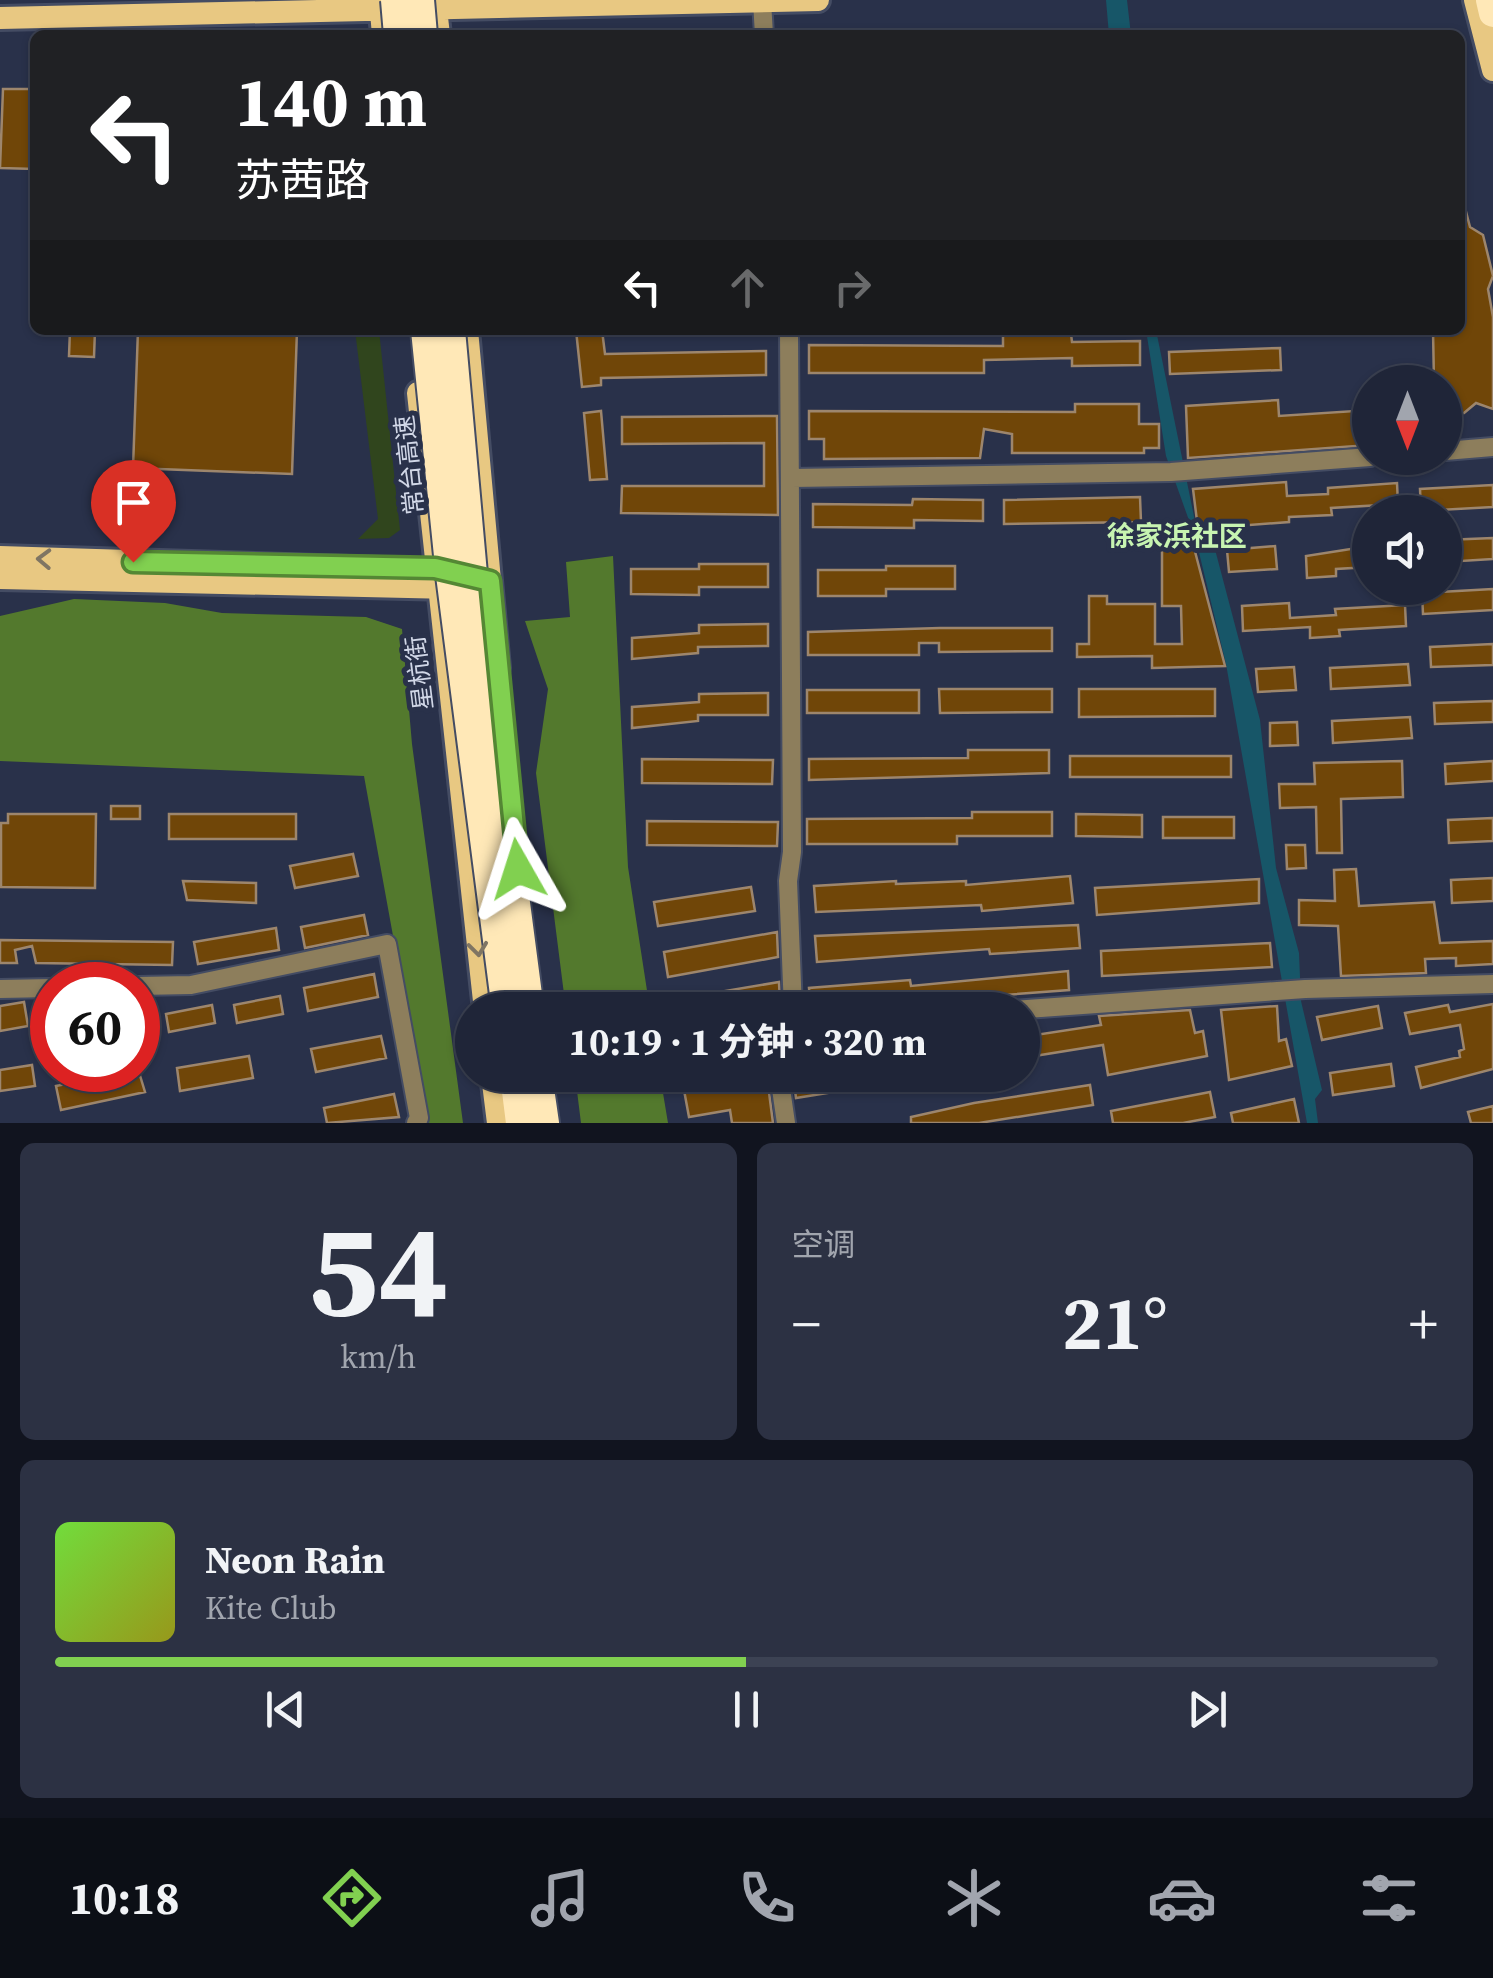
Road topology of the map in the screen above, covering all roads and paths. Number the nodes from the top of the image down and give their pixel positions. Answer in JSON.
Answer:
{"nodes":[{"id":1,"x":818,"y":0,"type":"edge"},
{"id":2,"x":1475,"y":0,"type":"edge"},
{"id":3,"x":1490,"y":0,"type":"edge"},
{"id":4,"x":762,"y":1,"type":"edge"},
{"id":5,"x":408,"y":6,"type":"edge"},
{"id":6,"x":1493,"y":13,"type":"edge"},
{"id":7,"x":0,"y":18,"type":"edge"},
{"id":8,"x":387,"y":30,"type":"edge"},
{"id":9,"x":420,"y":30,"type":"edge"},
{"id":10,"x":434,"y":30,"type":"edge"},
{"id":11,"x":764,"y":30,"type":"edge"},
{"id":12,"x":1490,"y":42,"type":"edge"},
{"id":13,"x":1493,"y":70,"type":"edge"},
{"id":14,"x":412,"y":335,"type":"edge"},
{"id":15,"x":426,"y":335,"type":"edge"},
{"id":16,"x":450,"y":335,"type":"edge"},
{"id":17,"x":466,"y":335,"type":"edge"},
{"id":18,"x":789,"y":335,"type":"edge"},
{"id":19,"x":1493,"y":447,"type":"edge"},
{"id":20,"x":1462,"y":450,"type":"edge"},
{"id":21,"x":1352,"y":458,"type":"edge"},
{"id":22,"x":792,"y":478,"type":"junction"},
{"id":23,"x":0,"y":557,"type":"edge"},
{"id":24,"x":0,"y":578,"type":"edge"},
{"id":25,"x":436,"y":579,"type":"junction"},
{"id":26,"x":490,"y":581,"type":"junction"},
{"id":27,"x":1493,"y":984,"type":"edge"},
{"id":28,"x":160,"y":986,"type":"edge"},
{"id":29,"x":30,"y":988,"type":"edge"},
{"id":30,"x":0,"y":989,"type":"edge"},
{"id":31,"x":483,"y":992,"type":"edge"},
{"id":32,"x":504,"y":992,"type":"edge"},
{"id":33,"x":530,"y":992,"type":"edge"},
{"id":34,"x":530,"y":992,"type":"edge"},
{"id":35,"x":793,"y":992,"type":"edge"},
{"id":36,"x":1040,"y":1008,"type":"edge"},
{"id":37,"x":494,"y":1092,"type":"edge"},
{"id":38,"x":516,"y":1092,"type":"edge"},
{"id":39,"x":542,"y":1092,"type":"edge"},
{"id":40,"x":781,"y":1092,"type":"edge"},
{"id":41,"x":416,"y":1123,"type":"edge"},
{"id":42,"x":498,"y":1123,"type":"edge"},
{"id":43,"x":520,"y":1123,"type":"edge"},
{"id":44,"x":546,"y":1123,"type":"edge"},
{"id":45,"x":786,"y":1123,"type":"edge"}],
"edges":[{"from":1,"to":4,"type":"main road"},
{"from":2,"to":12,"type":"main road"},
{"from":3,"to":6,"type":"highway"},
{"from":4,"to":5,"type":"main road"},
{"from":4,"to":11,"type":"street"},
{"from":5,"to":7,"type":"main road"},
{"from":5,"to":8,"type":"main road"},
{"from":5,"to":9,"type":"highway","bridge":true},
{"from":5,"to":10,"type":"main road"},
{"from":12,"to":13,"type":"main road"},
{"from":14,"to":25,"type":"main road","name":"星杭街"},
{"from":15,"to":32,"type":"highway","name":"常台高速","bridge":true},
{"from":16,"to":33,"type":"highway","bridge":true},
{"from":17,"to":26,"type":"main road"},
{"from":18,"to":22,"type":"street"},
{"from":19,"to":20,"type":"street"},
{"from":21,"to":22,"type":"street"},
{"from":22,"to":35,"type":"street"},
{"from":25,"to":23,"type":"main road","one_way":true},
{"from":24,"to":25,"type":"main road"},
{"from":25,"to":26,"type":"main road"},
{"from":25,"to":31,"type":"main road","name":"星杭街","one_way":true},
{"from":26,"to":34,"type":"main road"},
{"from":27,"to":36,"type":"street"},
{"from":28,"to":41,"type":"street"},
{"from":29,"to":30,"type":"street"},
{"from":37,"to":42,"type":"main road"},
{"from":38,"to":43,"type":"highway"},
{"from":39,"to":44,"type":"highway"},
{"from":40,"to":45,"type":"street"}]}
